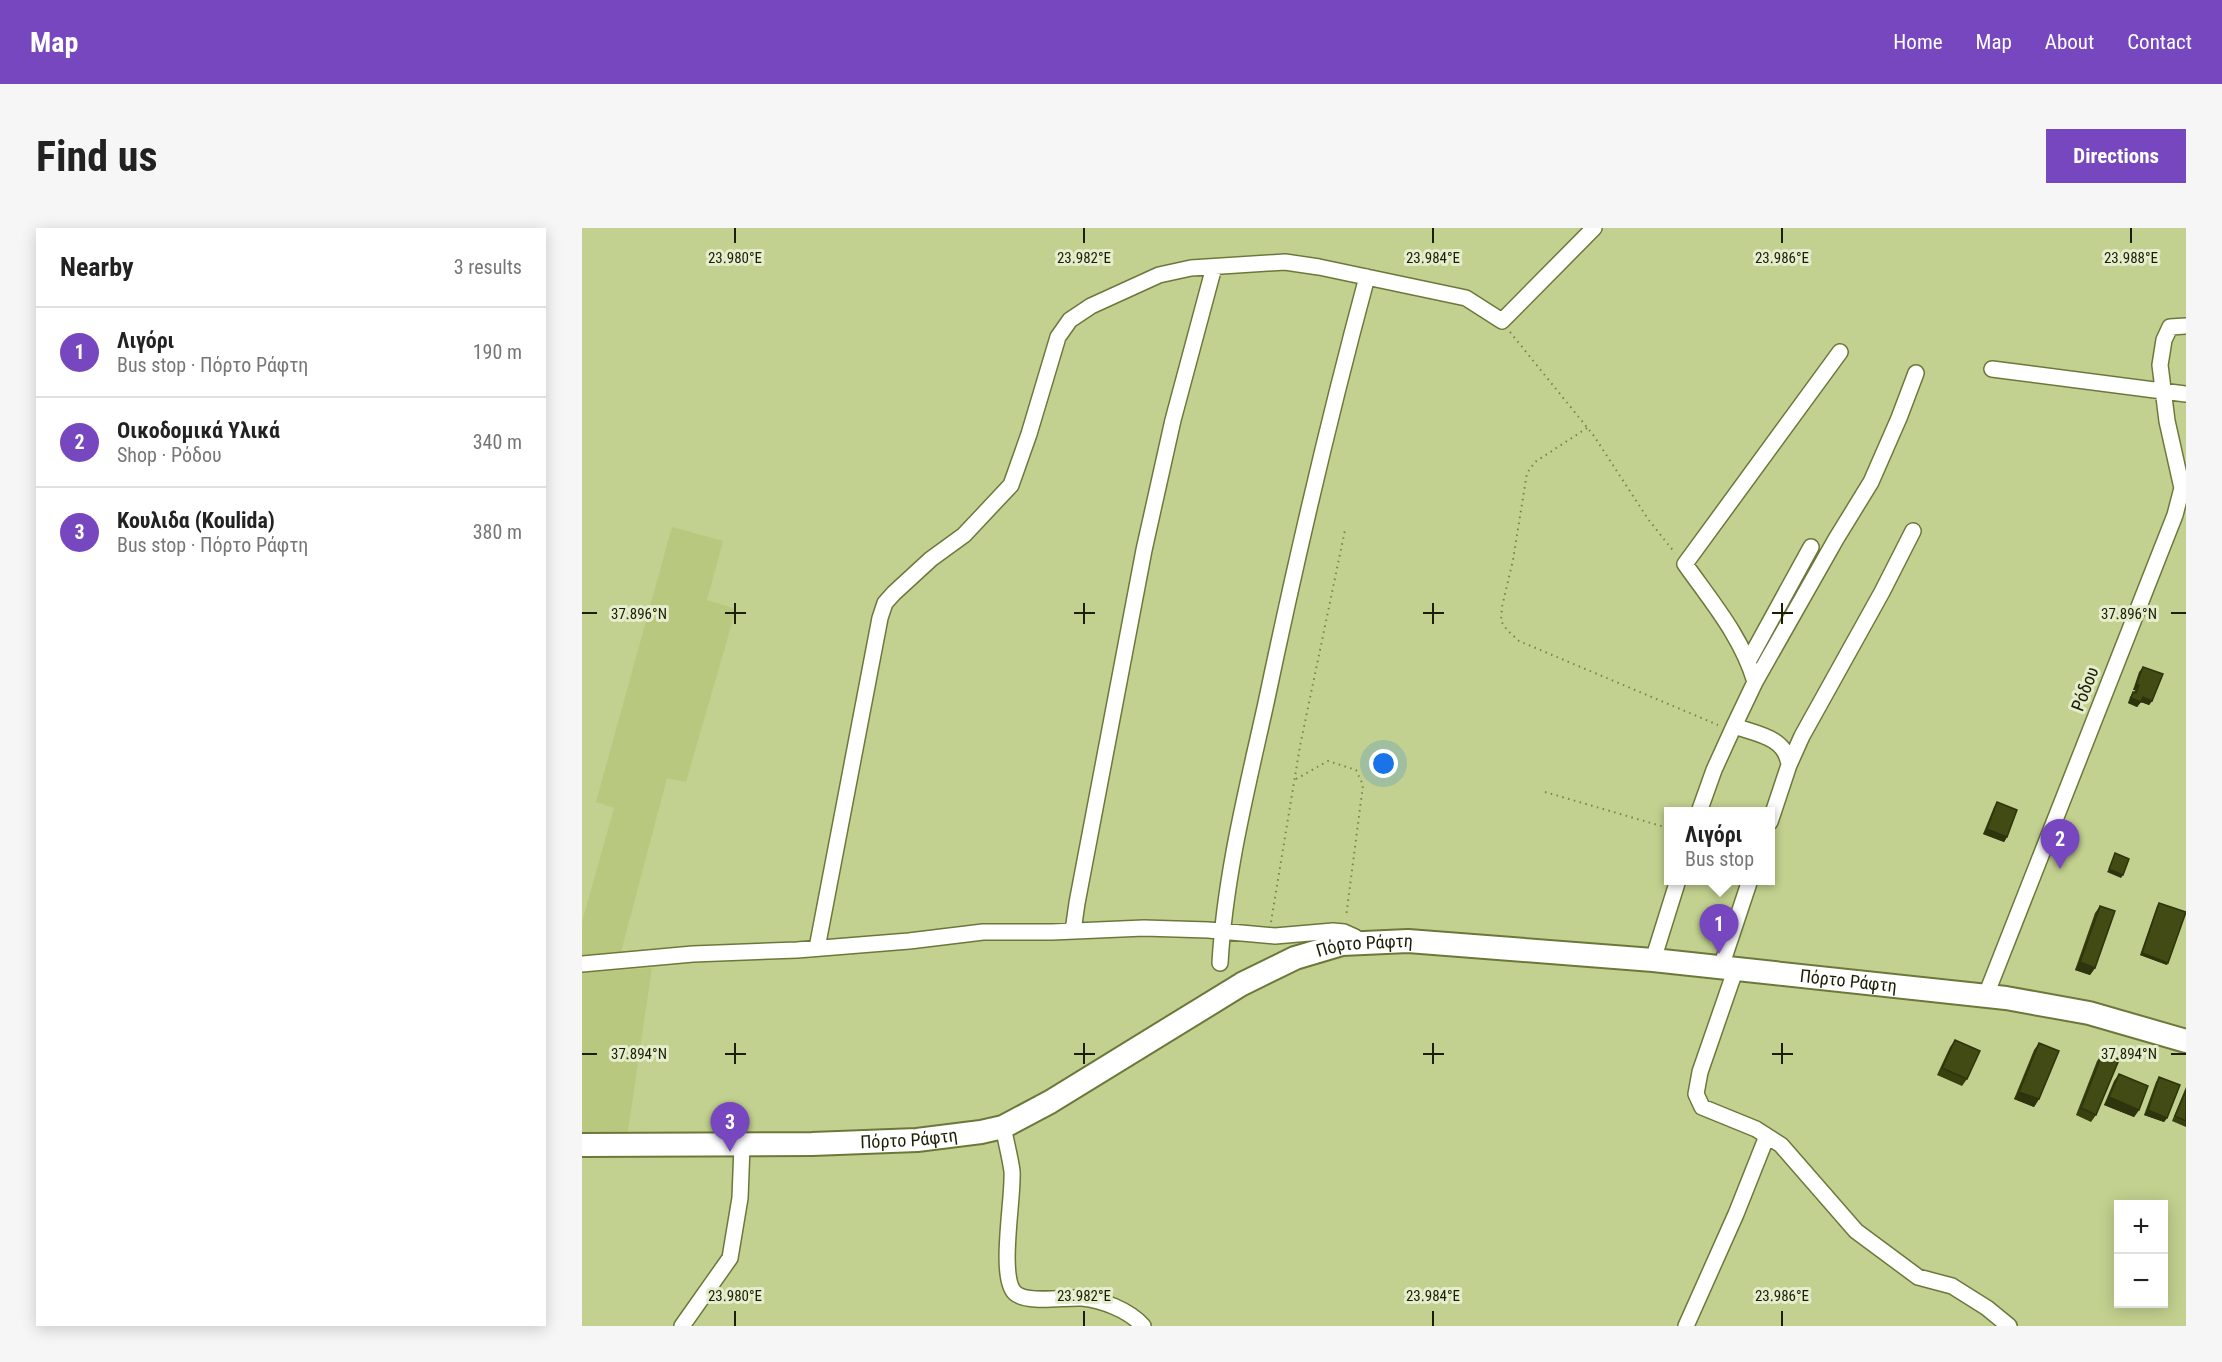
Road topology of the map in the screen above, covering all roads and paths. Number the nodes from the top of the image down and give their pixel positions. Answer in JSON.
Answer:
{"nodes":[{"id":1,"x":1594,"y":228,"type":"edge"},
{"id":2,"x":1214,"y":267,"type":"junction"},
{"id":3,"x":1367,"y":278,"type":"junction"},
{"id":4,"x":1502,"y":321,"type":"junction"},
{"id":5,"x":2186,"y":326,"type":"edge"},
{"id":6,"x":1840,"y":352,"type":"dead end"},
{"id":7,"x":1992,"y":369,"type":"dead end"},
{"id":8,"x":1916,"y":373,"type":"dead end"},
{"id":9,"x":2163,"y":391,"type":"junction"},
{"id":10,"x":2186,"y":394,"type":"edge"},
{"id":11,"x":1587,"y":428,"type":"junction"},
{"id":12,"x":1345,"y":530,"type":"dead end"},
{"id":13,"x":1913,"y":531,"type":"dead end"},
{"id":14,"x":1811,"y":547,"type":"dead end"},
{"id":15,"x":1685,"y":564,"type":"junction"},
{"id":16,"x":1749,"y":660,"type":"junction"},
{"id":17,"x":1755,"y":682,"type":"junction"},
{"id":18,"x":1732,"y":728,"type":"junction"},
{"id":19,"x":1789,"y":765,"type":"junction"},
{"id":20,"x":1294,"y":780,"type":"junction"},
{"id":21,"x":1545,"y":792,"type":"dead end"},
{"id":22,"x":1701,"y":807,"type":"edge"},
{"id":23,"x":1775,"y":807,"type":"edge"},
{"id":24,"x":1664,"y":827,"type":"edge"},
{"id":25,"x":1676,"y":885,"type":"edge"},
{"id":26,"x":1749,"y":885,"type":"edge"},
{"id":27,"x":1073,"y":931,"type":"junction"},
{"id":28,"x":1222,"y":931,"type":"junction"},
{"id":29,"x":1275,"y":936,"type":"junction"},
{"id":30,"x":1353,"y":937,"type":"junction"},
{"id":31,"x":818,"y":948,"type":"junction"},
{"id":32,"x":1653,"y":960,"type":"junction"},
{"id":33,"x":1286,"y":962,"type":"junction"},
{"id":34,"x":1220,"y":963,"type":"dead end"},
{"id":35,"x":582,"y":964,"type":"edge"},
{"id":36,"x":1729,"y":968,"type":"junction"},
{"id":37,"x":1986,"y":995,"type":"junction"},
{"id":38,"x":2186,"y":1041,"type":"edge"},
{"id":39,"x":1003,"y":1127,"type":"junction"},
{"id":40,"x":1767,"y":1136,"type":"junction"},
{"id":41,"x":582,"y":1145,"type":"edge"},
{"id":42,"x":742,"y":1146,"type":"junction"},
{"id":43,"x":682,"y":1326,"type":"edge"},
{"id":44,"x":1143,"y":1326,"type":"edge"},
{"id":45,"x":1686,"y":1326,"type":"edge"},
{"id":46,"x":2009,"y":1326,"type":"edge"}],
"edges":[{"from":1,"to":4,"type":"street"},
{"from":2,"to":3,"type":"street"},
{"from":2,"to":27,"type":"street"},
{"from":2,"to":31,"type":"street"},
{"from":3,"to":4,"type":"street"},
{"from":3,"to":28,"type":"street"},
{"from":4,"to":11,"type":"path"},
{"from":5,"to":9,"type":"street","name":"Ρόδου"},
{"from":6,"to":15,"type":"street"},
{"from":7,"to":9,"type":"street"},
{"from":8,"to":17,"type":"street"},
{"from":9,"to":10,"type":"street"},
{"from":9,"to":37,"type":"street","name":"Ρόδου"},
{"from":11,"to":15,"type":"path"},
{"from":11,"to":18,"type":"path"},
{"from":12,"to":20,"type":"path"},
{"from":13,"to":19,"type":"street"},
{"from":14,"to":16,"type":"street"},
{"from":15,"to":16,"type":"street"},
{"from":16,"to":17,"type":"street"},
{"from":17,"to":18,"type":"street"},
{"from":18,"to":19,"type":"street"},
{"from":18,"to":22,"type":"street"},
{"from":19,"to":23,"type":"street"},
{"from":20,"to":29,"type":"path"},
{"from":20,"to":30,"type":"path"},
{"from":21,"to":24,"type":"path"},
{"from":25,"to":32,"type":"street"},
{"from":26,"to":36,"type":"street"},
{"from":27,"to":28,"type":"street"},
{"from":27,"to":31,"type":"street"},
{"from":28,"to":29,"type":"street"},
{"from":28,"to":34,"type":"street"},
{"from":29,"to":30,"type":"street"},
{"from":29,"to":33,"type":"street"},
{"from":30,"to":32,"type":"main road","name":"Πόρτο Ράφτη"},
{"from":30,"to":33,"type":"main road","name":"Πόρτο Ράφτη"},
{"from":31,"to":35,"type":"street"},
{"from":32,"to":36,"type":"main road","name":"Πόρτο Ράφτη"},
{"from":33,"to":39,"type":"main road","name":"Πόρτο Ράφτη"},
{"from":36,"to":37,"type":"main road","name":"Πόρτο Ράφτη"},
{"from":36,"to":40,"type":"street"},
{"from":37,"to":38,"type":"main road","name":"Πόρτο Ράφτη"},
{"from":39,"to":42,"type":"main road","name":"Πόρτο Ράφτη"},
{"from":39,"to":44,"type":"street"},
{"from":40,"to":45,"type":"street"},
{"from":40,"to":46,"type":"street"},
{"from":41,"to":42,"type":"main road","name":"Πόρτο Ράφτη"},
{"from":42,"to":43,"type":"street"}]}
